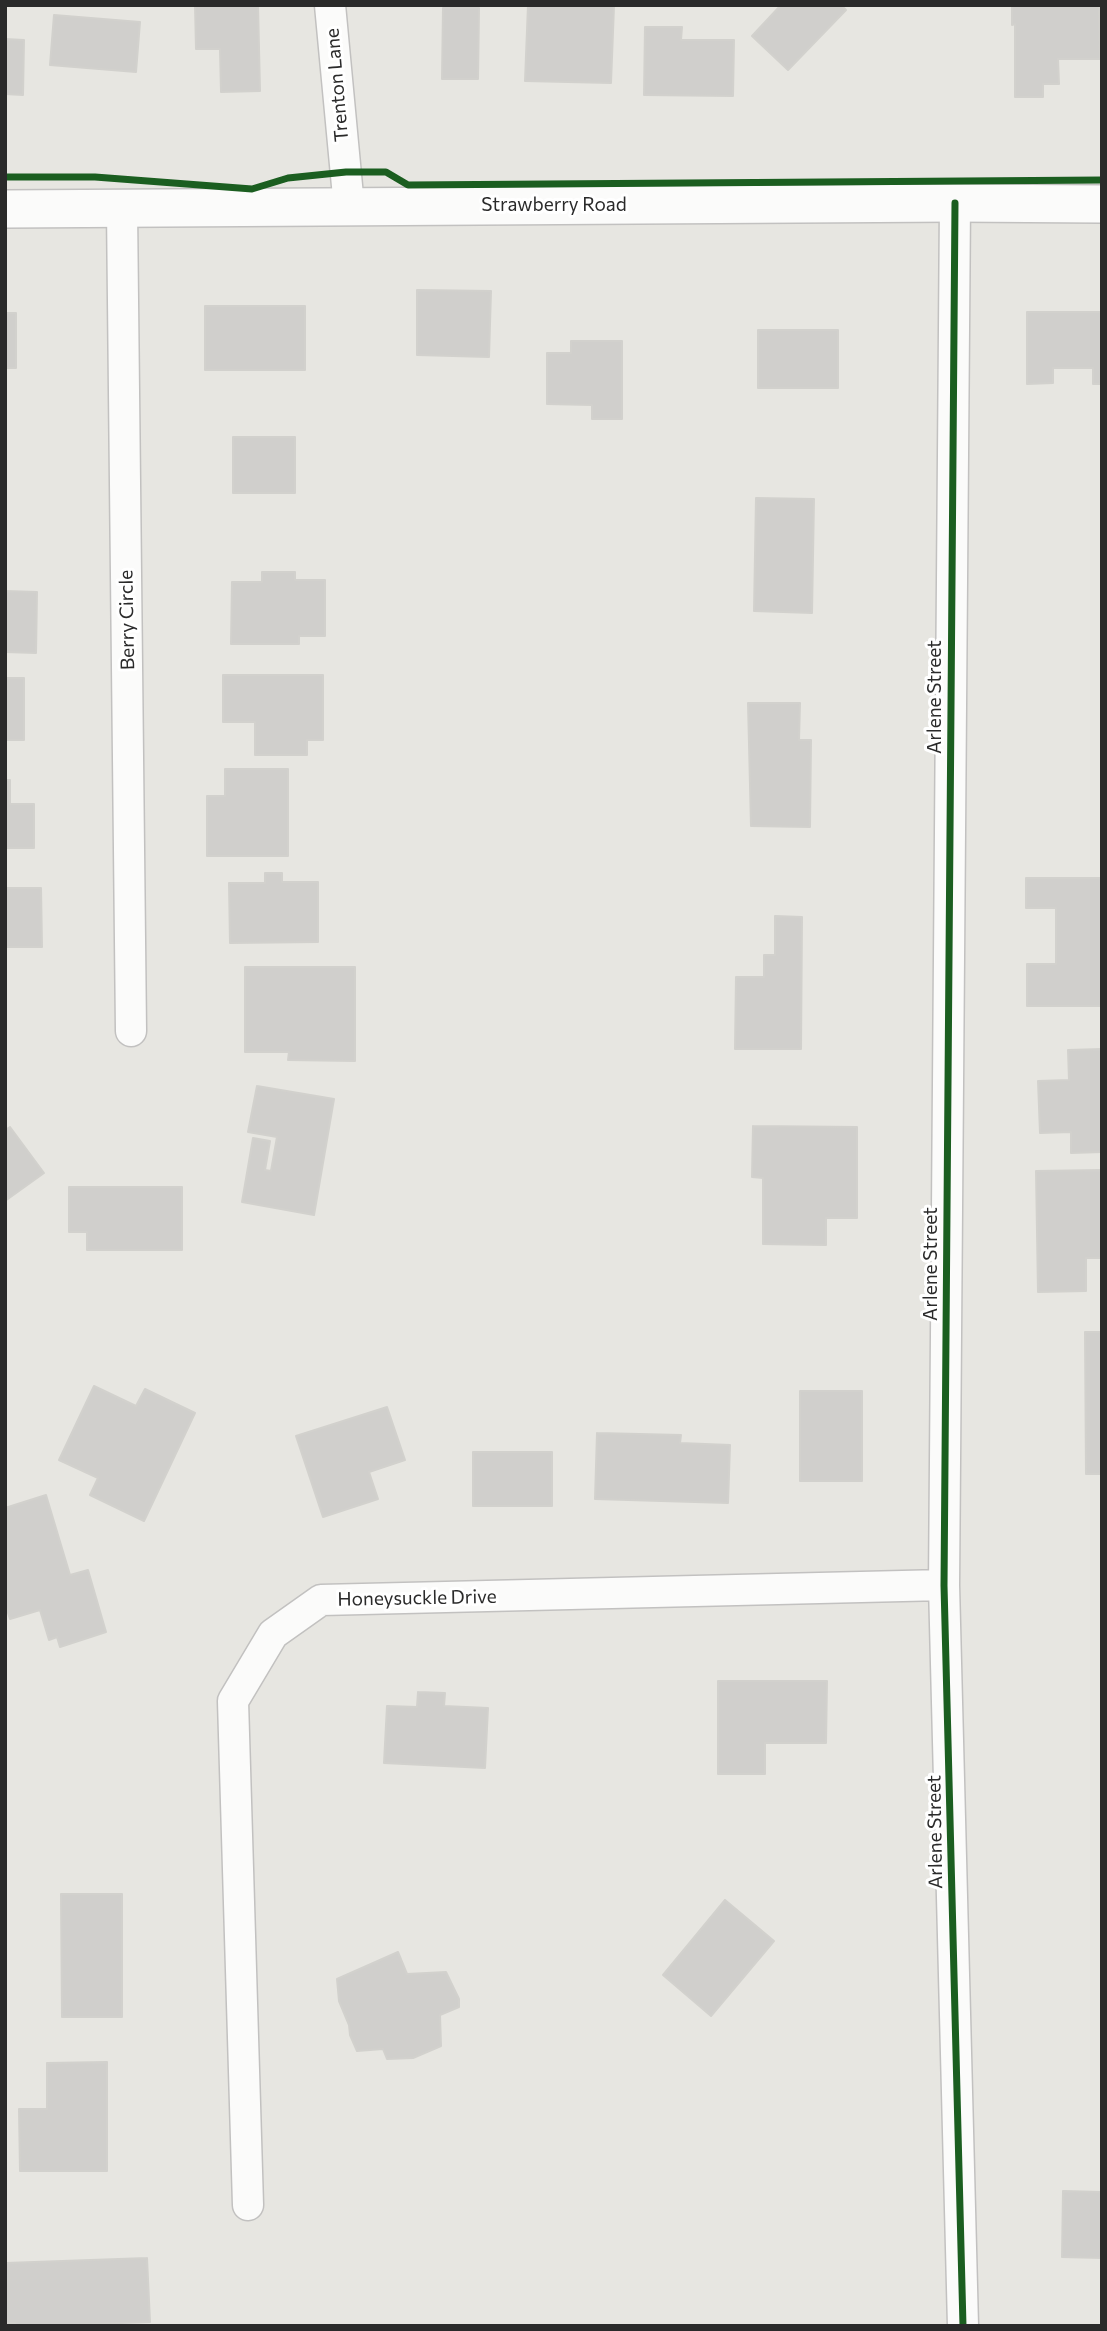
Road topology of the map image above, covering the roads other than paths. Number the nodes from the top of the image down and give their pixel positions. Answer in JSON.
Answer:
{"nodes":[{"id":1,"x":330,"y":5,"type":"edge"},
{"id":2,"x":955,"y":202,"type":"junction"},
{"id":3,"x":1102,"y":204,"type":"edge"},
{"id":4,"x":349,"y":207,"type":"junction"},
{"id":5,"x":5,"y":209,"type":"edge"},
{"id":6,"x":122,"y":209,"type":"junction"},
{"id":7,"x":131,"y":1031,"type":"dead end"},
{"id":8,"x":944,"y":1585,"type":"junction"},
{"id":9,"x":248,"y":2205,"type":"dead end"},
{"id":10,"x":963,"y":2326,"type":"edge"}],
"edges":[{"from":1,"to":4,"type":"street","name":"Trenton Lane"},
{"from":2,"to":3,"type":"street","name":"Strawberry Road"},
{"from":2,"to":4,"type":"street","name":"Strawberry Road"},
{"from":2,"to":8,"type":"street","name":"Arlene Street"},
{"from":4,"to":6,"type":"street","name":"Strawberry Road"},
{"from":5,"to":6,"type":"street","name":"Strawberry Road"},
{"from":6,"to":7,"type":"street","name":"Berry Circle"},
{"from":8,"to":9,"type":"street","name":"Honeysuckle Drive"},
{"from":8,"to":10,"type":"street","name":"Arlene Street"}]}
